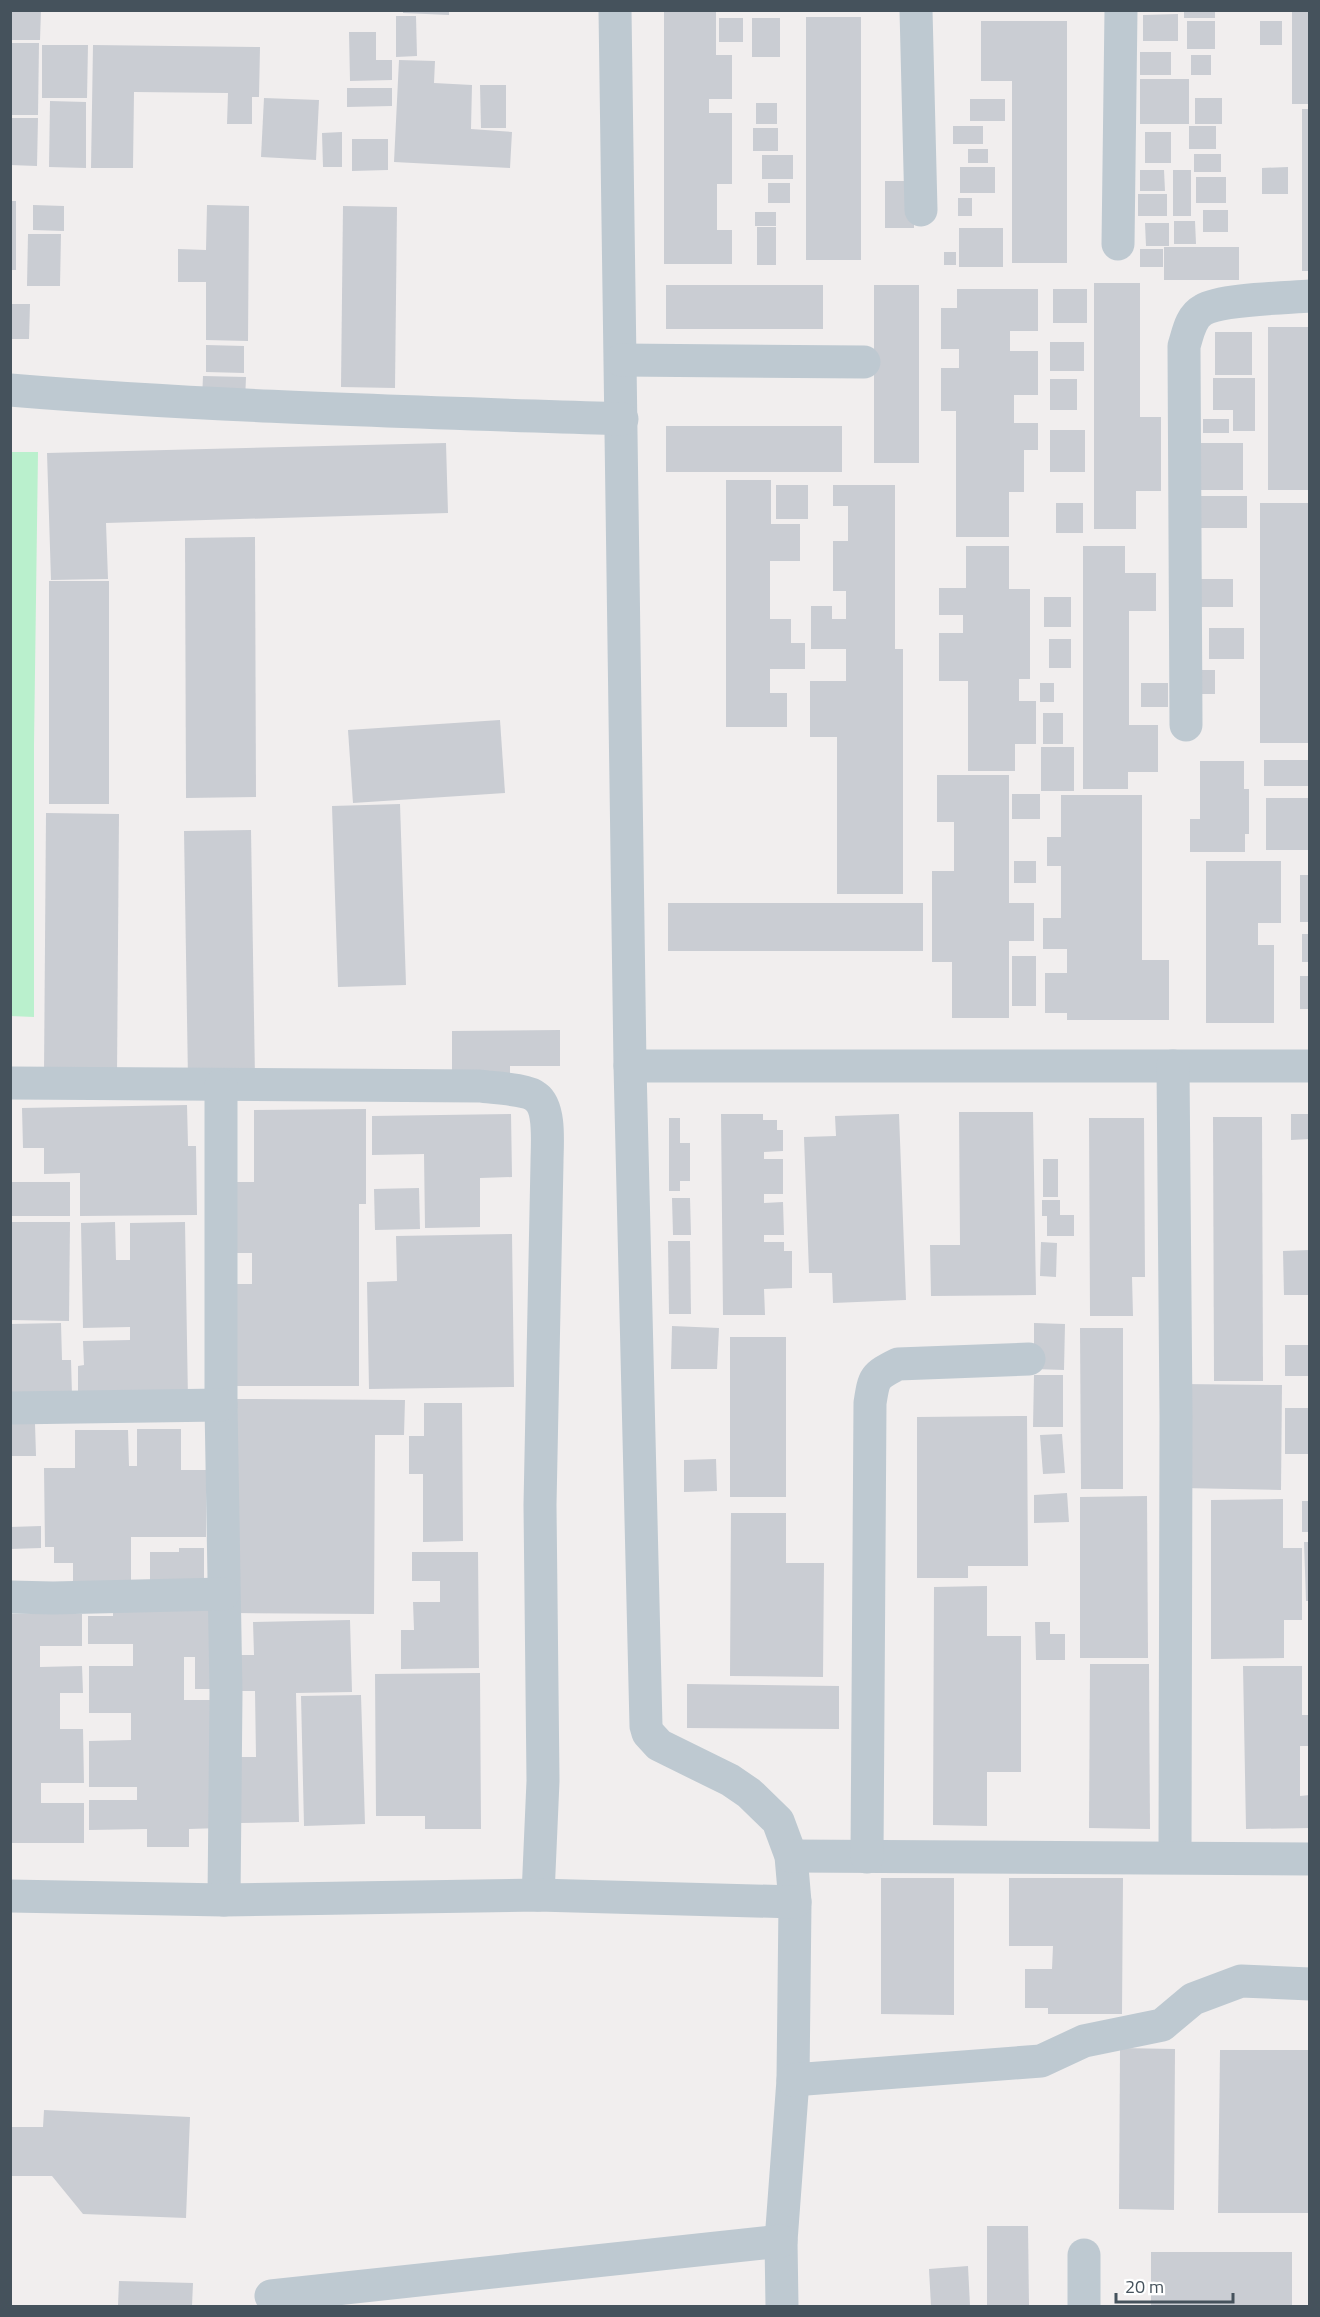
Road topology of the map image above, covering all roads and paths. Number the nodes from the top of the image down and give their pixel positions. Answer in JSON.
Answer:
{"nodes":[{"id":1,"x":615,"y":10,"type":"edge"},
{"id":2,"x":916,"y":10,"type":"edge"},
{"id":3,"x":1121,"y":10,"type":"edge"},
{"id":4,"x":921,"y":210,"type":"dead end"},
{"id":5,"x":1118,"y":244,"type":"dead end"},
{"id":6,"x":1310,"y":296,"type":"edge"},
{"id":7,"x":621,"y":360,"type":"junction"},
{"id":8,"x":864,"y":362,"type":"dead end"},
{"id":9,"x":10,"y":390,"type":"edge"},
{"id":10,"x":622,"y":419,"type":"junction"},
{"id":11,"x":1186,"y":725,"type":"dead end"},
{"id":12,"x":630,"y":1066,"type":"junction"},
{"id":13,"x":1173,"y":1066,"type":"junction"},
{"id":14,"x":1310,"y":1066,"type":"edge"},
{"id":15,"x":10,"y":1083,"type":"edge"},
{"id":16,"x":221,"y":1085,"type":"junction"},
{"id":17,"x":1029,"y":1359,"type":"dead end"},
{"id":18,"x":221,"y":1405,"type":"junction"},
{"id":19,"x":10,"y":1408,"type":"edge"},
{"id":20,"x":223,"y":1594,"type":"junction"},
{"id":21,"x":10,"y":1597,"type":"edge"},
{"id":22,"x":791,"y":1856,"type":"junction"},
{"id":23,"x":867,"y":1857,"type":"junction"},
{"id":24,"x":1175,"y":1857,"type":"junction"},
{"id":25,"x":1310,"y":1859,"type":"edge"},
{"id":26,"x":538,"y":1895,"type":"junction"},
{"id":27,"x":10,"y":1896,"type":"edge"},
{"id":28,"x":224,"y":1900,"type":"junction"},
{"id":29,"x":795,"y":1902,"type":"junction"},
{"id":30,"x":1310,"y":1984,"type":"edge"},
{"id":31,"x":794,"y":2080,"type":"junction"},
{"id":32,"x":781,"y":2241,"type":"junction"},
{"id":33,"x":1084,"y":2255,"type":"dead end"},
{"id":34,"x":271,"y":2296,"type":"dead end"},
{"id":35,"x":782,"y":2307,"type":"edge"},
{"id":36,"x":1084,"y":2307,"type":"edge"}],
"edges":[{"from":1,"to":7,"type":"street"},
{"from":2,"to":4,"type":"street"},
{"from":3,"to":5,"type":"street"},
{"from":6,"to":11,"type":"street"},
{"from":7,"to":8,"type":"street"},
{"from":7,"to":10,"type":"street"},
{"from":9,"to":10,"type":"street"},
{"from":10,"to":12,"type":"street"},
{"from":12,"to":13,"type":"street"},
{"from":12,"to":22,"type":"street"},
{"from":13,"to":14,"type":"street"},
{"from":13,"to":24,"type":"street"},
{"from":15,"to":16,"type":"street"},
{"from":16,"to":18,"type":"street"},
{"from":16,"to":26,"type":"street"},
{"from":17,"to":23,"type":"street"},
{"from":18,"to":19,"type":"street"},
{"from":18,"to":20,"type":"street"},
{"from":20,"to":21,"type":"street"},
{"from":20,"to":28,"type":"street"},
{"from":22,"to":23,"type":"street"},
{"from":22,"to":29,"type":"street"},
{"from":23,"to":24,"type":"street"},
{"from":24,"to":25,"type":"street"},
{"from":26,"to":28,"type":"street"},
{"from":26,"to":29,"type":"street"},
{"from":27,"to":28,"type":"street"},
{"from":29,"to":31,"type":"street"},
{"from":30,"to":31,"type":"street"},
{"from":31,"to":32,"type":"street"},
{"from":32,"to":34,"type":"street"},
{"from":32,"to":35,"type":"street"},
{"from":33,"to":36,"type":"street"}]}
